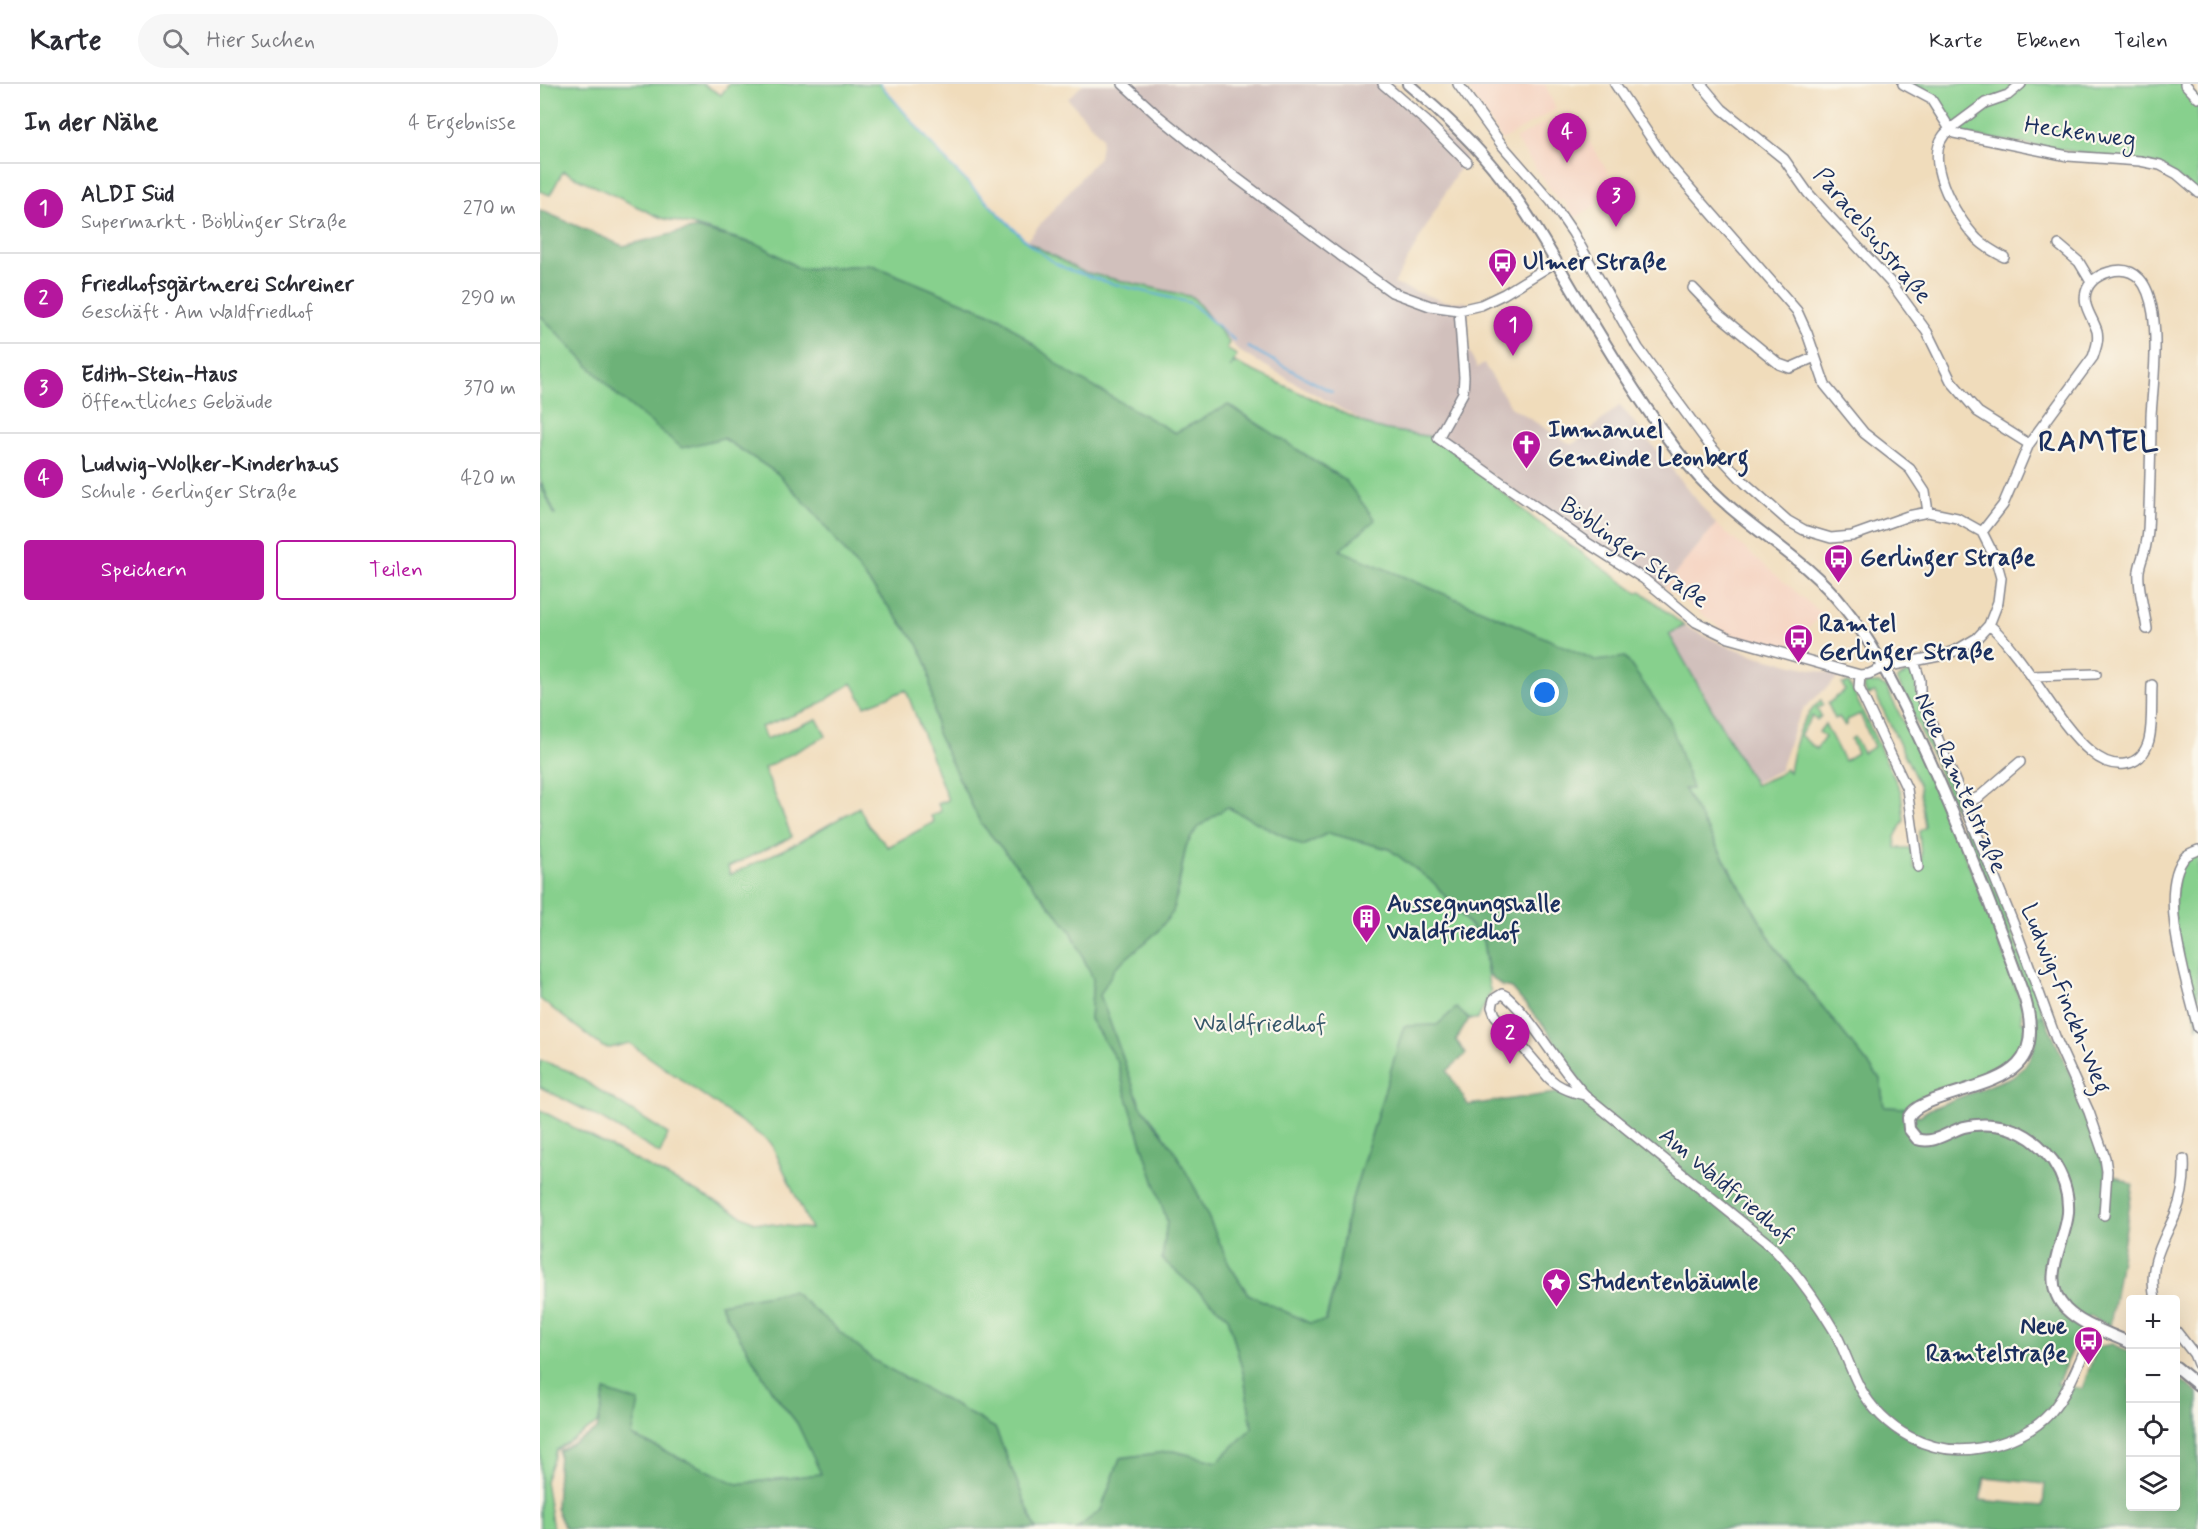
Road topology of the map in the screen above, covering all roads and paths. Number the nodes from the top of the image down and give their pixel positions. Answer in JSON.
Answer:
{"nodes":[{"id":1,"x":1124,"y":84,"type":"edge"},
{"id":2,"x":1383,"y":84,"type":"edge"},
{"id":3,"x":1408,"y":84,"type":"edge"},
{"id":4,"x":1458,"y":84,"type":"edge"},
{"id":5,"x":1615,"y":84,"type":"edge"},
{"id":6,"x":1701,"y":84,"type":"edge"},
{"id":7,"x":1903,"y":84,"type":"edge"},
{"id":8,"x":2021,"y":84,"type":"edge"},
{"id":9,"x":2185,"y":84,"type":"edge"},
{"id":10,"x":2198,"y":98,"type":"edge"},
{"id":11,"x":1950,"y":129,"type":"junction"},
{"id":12,"x":1467,"y":162,"type":"dead end"},
{"id":13,"x":2198,"y":192,"type":"edge"},
{"id":14,"x":2059,"y":245,"type":"dead end"},
{"id":15,"x":2004,"y":257,"type":"dead end"},
{"id":16,"x":1556,"y":262,"type":"junction"},
{"id":17,"x":2091,"y":282,"type":"junction"},
{"id":18,"x":1693,"y":288,"type":"dead end"},
{"id":19,"x":1460,"y":310,"type":"junction"},
{"id":20,"x":1815,"y":357,"type":"junction"},
{"id":21,"x":2029,"y":444,"type":"junction"},
{"id":22,"x":1928,"y":512,"type":"junction"},
{"id":23,"x":1982,"y":532,"type":"junction"},
{"id":24,"x":1989,"y":625,"type":"junction"},
{"id":25,"x":2147,"y":629,"type":"dead end"},
{"id":26,"x":1914,"y":662,"type":"junction"},
{"id":27,"x":1884,"y":667,"type":"junction"},
{"id":28,"x":2096,"y":674,"type":"dead end"},
{"id":29,"x":1860,"y":675,"type":"junction"},
{"id":30,"x":2032,"y":676,"type":"junction"},
{"id":31,"x":2152,"y":685,"type":"dead end"},
{"id":32,"x":2020,"y":762,"type":"dead end"},
{"id":33,"x":1965,"y":803,"type":"junction"},
{"id":34,"x":2198,"y":850,"type":"edge"},
{"id":35,"x":1918,"y":867,"type":"dead end"},
{"id":36,"x":2198,"y":1028,"type":"edge"},
{"id":37,"x":1585,"y":1095,"type":"junction"},
{"id":38,"x":2184,"y":1160,"type":"dead end"},
{"id":39,"x":2104,"y":1215,"type":"dead end"},
{"id":40,"x":2154,"y":1295,"type":"edge"},
{"id":41,"x":2095,"y":1327,"type":"junction"},
{"id":42,"x":2180,"y":1337,"type":"edge"},
{"id":43,"x":2126,"y":1341,"type":"edge"},
{"id":44,"x":2198,"y":1364,"type":"edge"},
{"id":45,"x":2180,"y":1370,"type":"edge"},
{"id":46,"x":2198,"y":1383,"type":"edge"}],
"edges":[{"from":1,"to":19,"type":"street"},
{"from":2,"to":12,"type":"street"},
{"from":3,"to":16,"type":"main road","name":"Neue Ramtelstraße"},
{"from":4,"to":22,"type":"street"},
{"from":5,"to":20,"type":"street"},
{"from":6,"to":21,"type":"street","name":"Paracelsusstraße"},
{"from":7,"to":11,"type":"street"},
{"from":8,"to":11,"type":"street","name":"Heckenweg"},
{"from":9,"to":10,"type":"street"},
{"from":11,"to":13,"type":"street","name":"Heckenweg"},
{"from":11,"to":15,"type":"street","name":"Heckenweg"},
{"from":14,"to":17,"type":"street"},
{"from":16,"to":19,"type":"street"},
{"from":16,"to":27,"type":"main road","name":"Neue Ramtelstraße"},
{"from":17,"to":21,"type":"street"},
{"from":17,"to":25,"type":"street"},
{"from":18,"to":20,"type":"street"},
{"from":19,"to":29,"type":"street","name":"Böblinger Straße"},
{"from":20,"to":22,"type":"street"},
{"from":21,"to":23,"type":"street"},
{"from":22,"to":23,"type":"street"},
{"from":23,"to":24,"type":"street"},
{"from":24,"to":26,"type":"street"},
{"from":24,"to":30,"type":"street"},
{"from":26,"to":27,"type":"street"},
{"from":26,"to":33,"type":"street","name":"Ludwig-Finckh-Weg"},
{"from":27,"to":29,"type":"street"},
{"from":27,"to":41,"type":"main road","name":"Neue Ramtelstraße"},
{"from":28,"to":30,"type":"street"},
{"from":29,"to":35,"type":"street"},
{"from":30,"to":31,"type":"street"},
{"from":32,"to":33,"type":"street"},
{"from":33,"to":39,"type":"street","name":"Ludwig-Finckh-Weg"},
{"from":34,"to":36,"type":"street"},
{"from":37,"to":37,"type":"street","name":"Am Waldfriedhof"},
{"from":37,"to":41,"type":"street","name":"Am Waldfriedhof"},
{"from":38,"to":40,"type":"street"},
{"from":41,"to":43,"type":"main road","name":"Neue Ramtelstraße"},
{"from":42,"to":44,"type":"street"},
{"from":45,"to":46,"type":"main road"}]}
